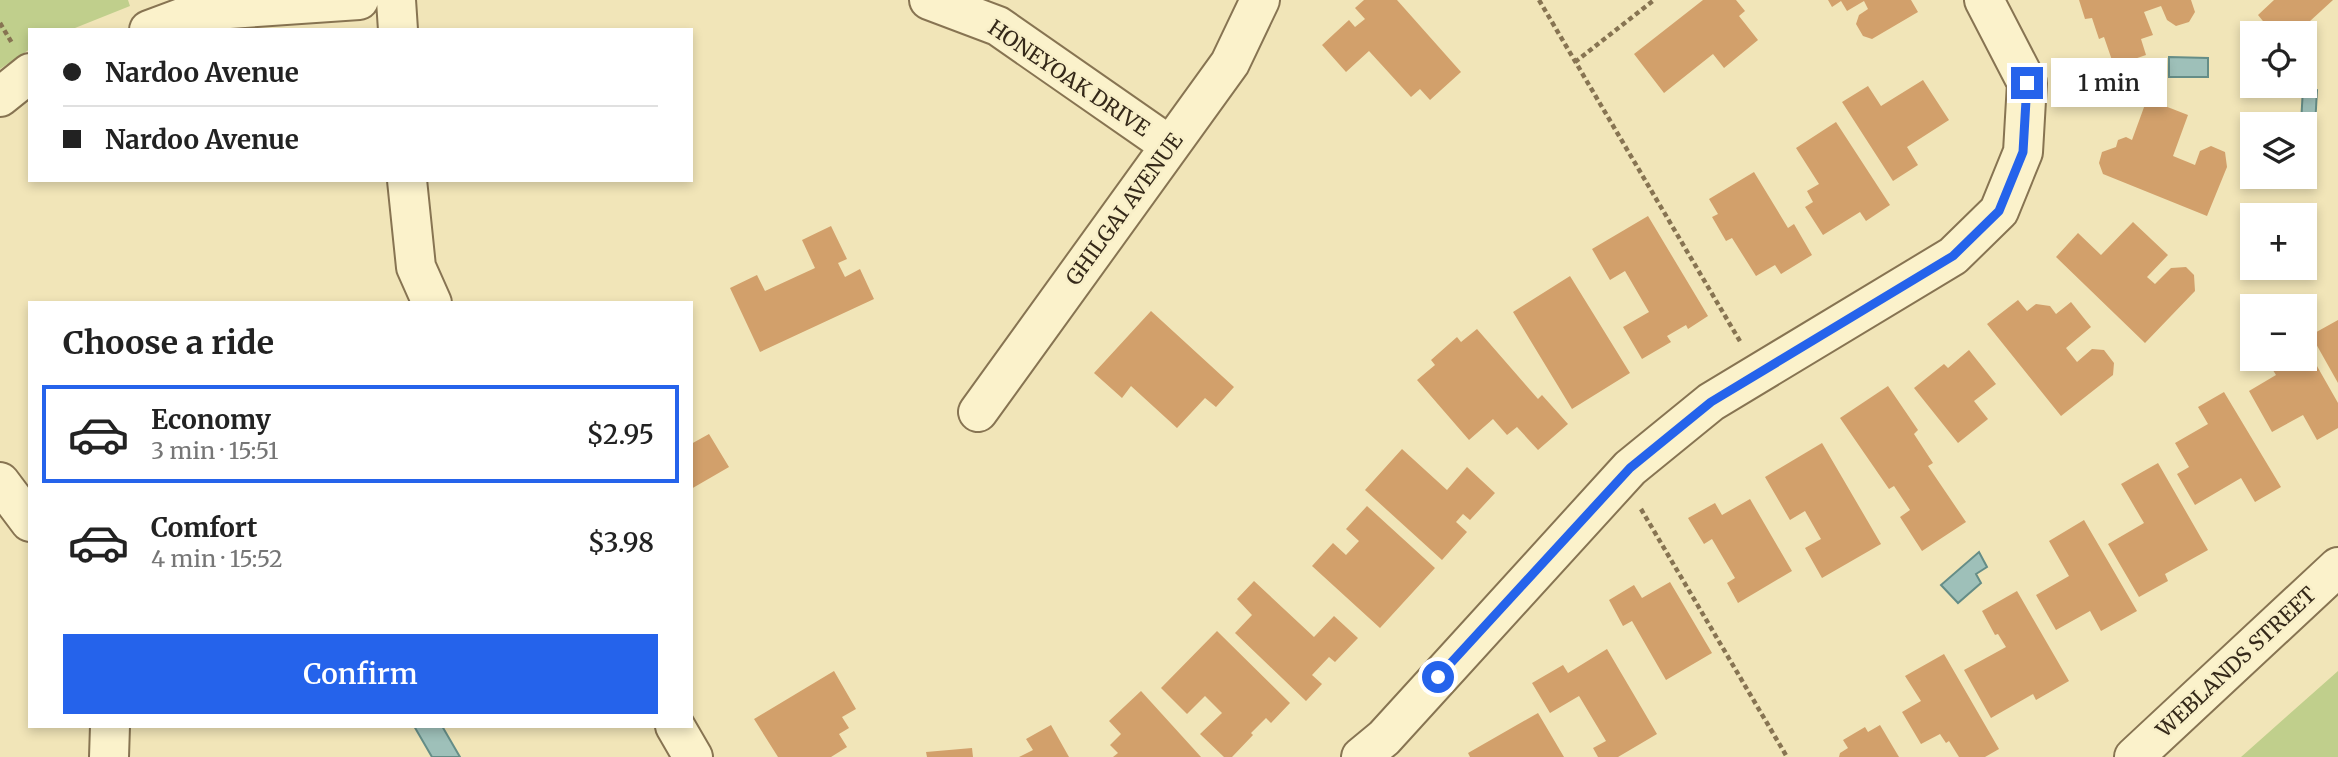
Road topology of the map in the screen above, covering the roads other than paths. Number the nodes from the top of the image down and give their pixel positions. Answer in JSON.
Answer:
{"nodes":[{"id":1,"x":359,"y":0,"type":"edge"},
{"id":2,"x":396,"y":0,"type":"edge"},
{"id":3,"x":929,"y":0,"type":"edge"},
{"id":4,"x":1261,"y":0,"type":"edge"},
{"id":5,"x":1984,"y":0,"type":"edge"},
{"id":6,"x":154,"y":28,"type":"edge"},
{"id":7,"x":398,"y":28,"type":"edge"},
{"id":8,"x":28,"y":75,"type":"edge"},
{"id":9,"x":0,"y":97,"type":"edge"},
{"id":10,"x":1169,"y":145,"type":"junction"},
{"id":11,"x":407,"y":182,"type":"edge"},
{"id":12,"x":431,"y":301,"type":"edge"},
{"id":13,"x":978,"y":412,"type":"dead end"},
{"id":14,"x":0,"y":482,"type":"edge"},
{"id":15,"x":28,"y":519,"type":"edge"},
{"id":16,"x":2338,"y":567,"type":"edge"},
{"id":17,"x":110,"y":728,"type":"edge"},
{"id":18,"x":676,"y":728,"type":"edge"},
{"id":19,"x":109,"y":757,"type":"edge"},
{"id":20,"x":693,"y":757,"type":"edge"},
{"id":21,"x":1360,"y":757,"type":"edge"},
{"id":22,"x":2134,"y":757,"type":"edge"}],
"edges":[{"from":1,"to":6,"type":"street"},
{"from":2,"to":7,"type":"street"},
{"from":3,"to":10,"type":"street","name":"HONEYOAK DRIVE"},
{"from":4,"to":10,"type":"street","name":"GHILGAI AVENUE"},
{"from":5,"to":21,"type":"street"},
{"from":8,"to":9,"type":"street"},
{"from":10,"to":13,"type":"street","name":"GHILGAI AVENUE"},
{"from":11,"to":12,"type":"street"},
{"from":14,"to":15,"type":"street"},
{"from":16,"to":22,"type":"street","name":"WEBLANDS STREET"},
{"from":17,"to":19,"type":"street"},
{"from":18,"to":20,"type":"street"}]}
